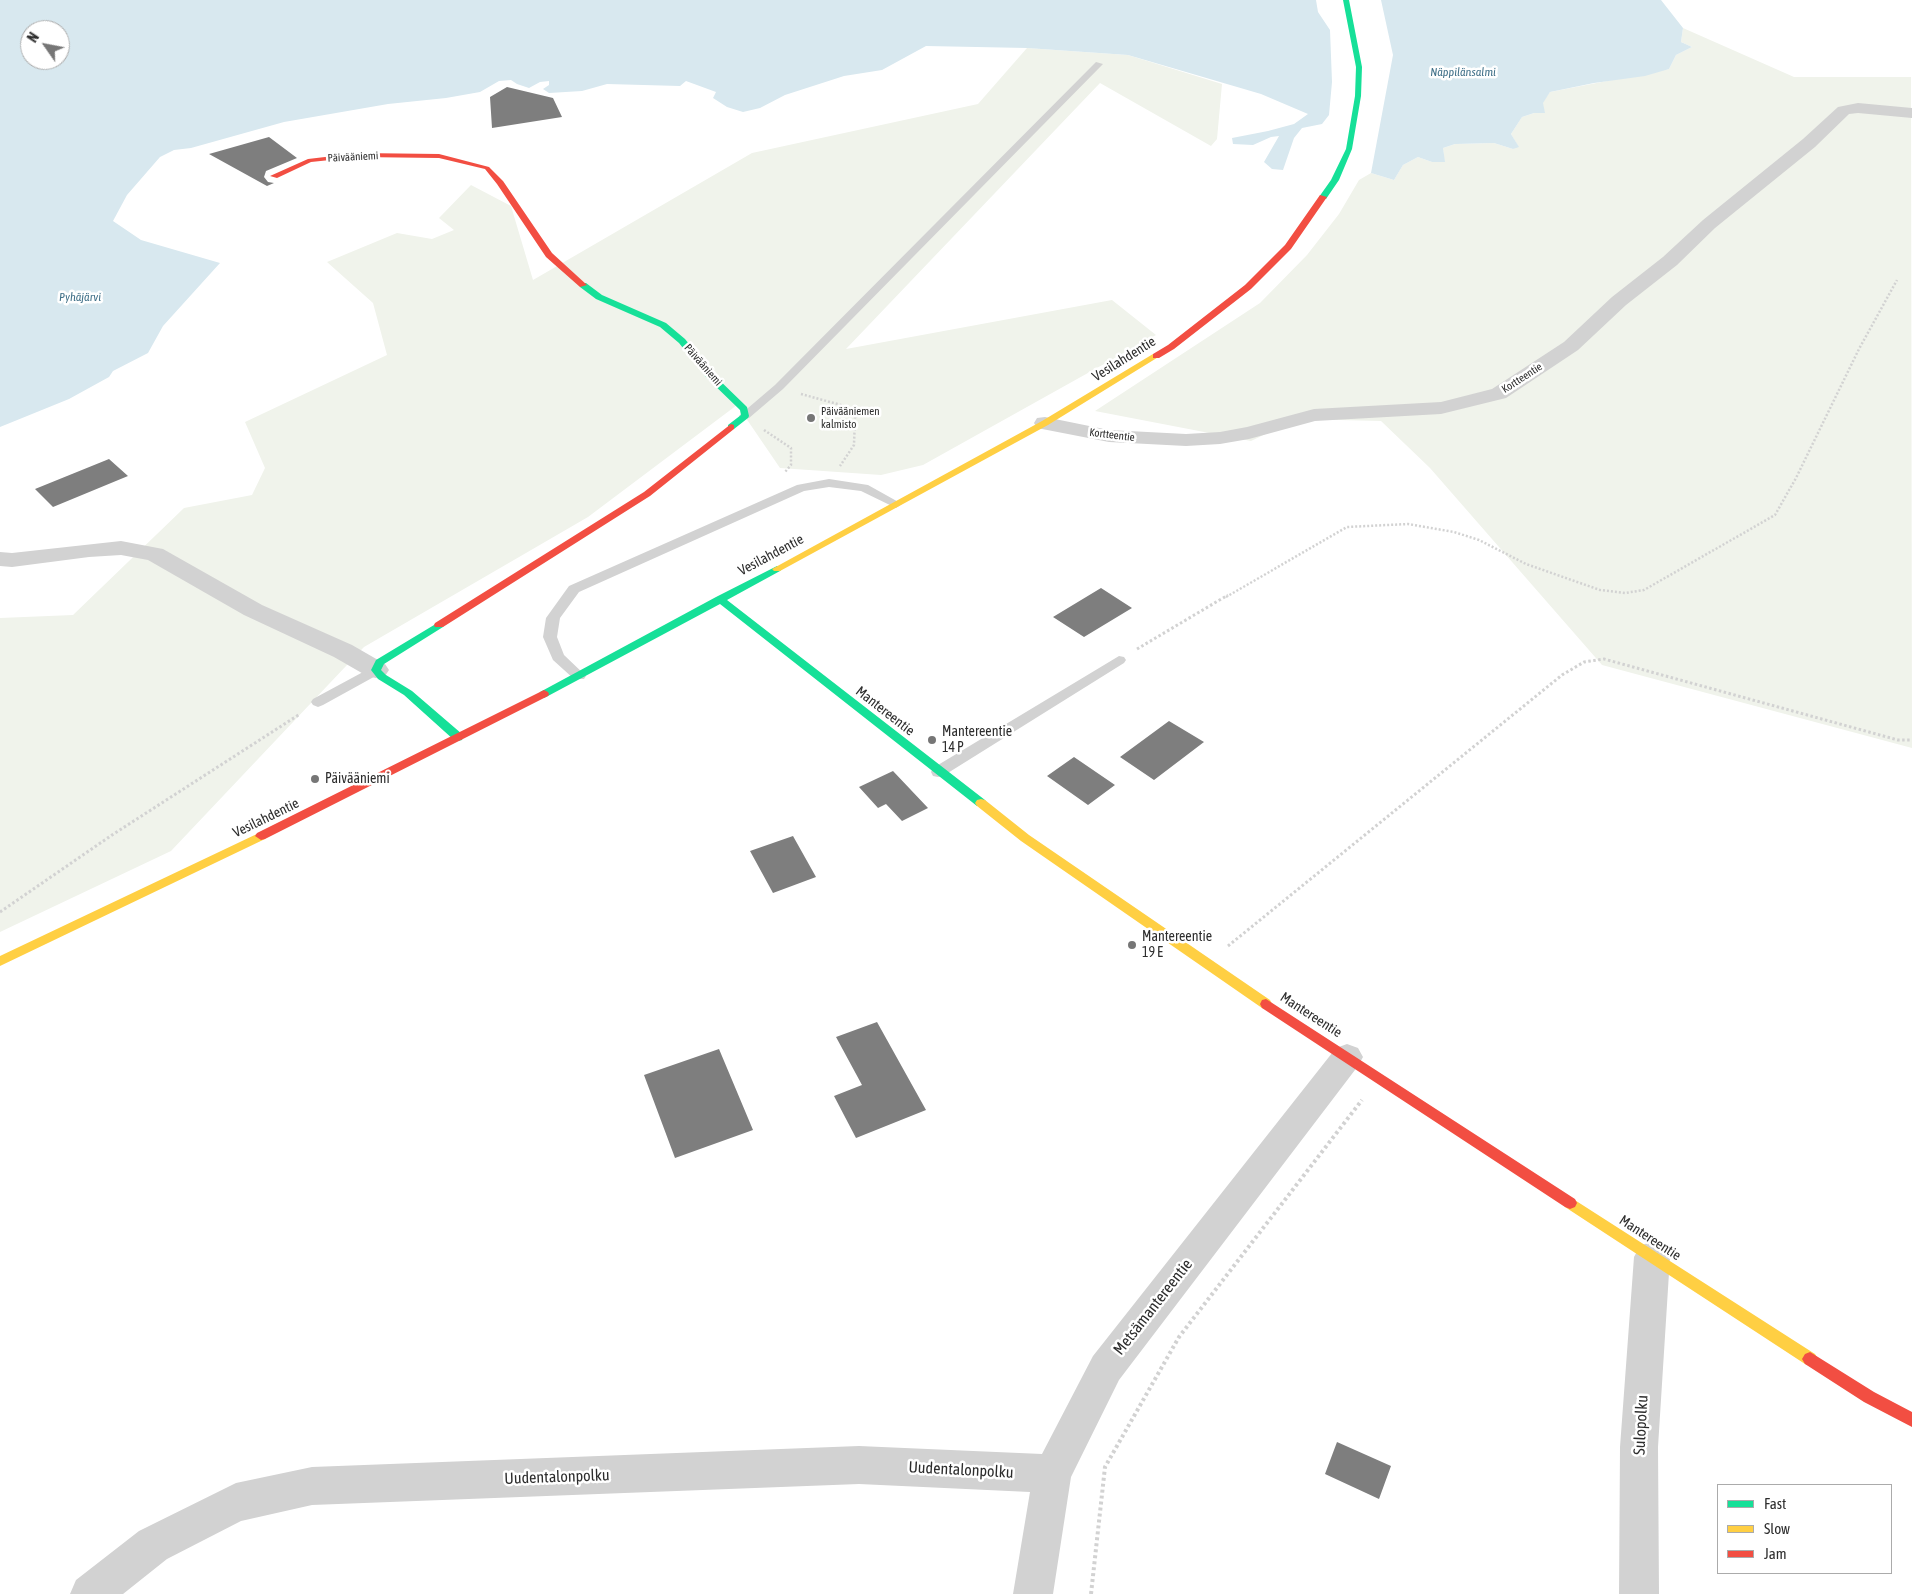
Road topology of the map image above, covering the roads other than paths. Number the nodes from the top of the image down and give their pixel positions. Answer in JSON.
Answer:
{"nodes":[{"id":1,"x":1346,"y":0,"type":"edge"},
{"id":2,"x":1099,"y":64,"type":"dead end"},
{"id":3,"x":1912,"y":113,"type":"edge"},
{"id":4,"x":274,"y":176,"type":"dead end"},
{"id":5,"x":745,"y":416,"type":"junction"},
{"id":6,"x":1046,"y":423,"type":"junction"},
{"id":7,"x":896,"y":504,"type":"junction"},
{"id":8,"x":0,"y":559,"type":"edge"},
{"id":9,"x":720,"y":599,"type":"junction"},
{"id":10,"x":1119,"y":660,"type":"road end"},
{"id":11,"x":376,"y":670,"type":"junction"},
{"id":12,"x":579,"y":676,"type":"junction"},
{"id":13,"x":318,"y":702,"type":"road end"},
{"id":14,"x":458,"y":737,"type":"junction"},
{"id":15,"x":938,"y":772,"type":"junction"},
{"id":16,"x":0,"y":961,"type":"edge"},
{"id":17,"x":1347,"y":1057,"type":"junction"},
{"id":18,"x":1652,"y":1257,"type":"junction"},
{"id":19,"x":1912,"y":1420,"type":"edge"},
{"id":20,"x":1052,"y":1474,"type":"junction"},
{"id":21,"x":90,"y":1594,"type":"edge"},
{"id":22,"x":1033,"y":1594,"type":"edge"},
{"id":23,"x":1639,"y":1594,"type":"edge"}],
"edges":[{"from":1,"to":6,"type":"street","name":"Vesilahdentie"},
{"from":2,"to":5,"type":"lane"},
{"from":3,"to":6,"type":"street","name":"Kortteentie"},
{"from":4,"to":5,"type":"street","name":"Päivääniemi"},
{"from":5,"to":11,"type":"street"},
{"from":6,"to":7,"type":"street","name":"Vesilahdentie"},
{"from":7,"to":9,"type":"street","name":"Vesilahdentie"},
{"from":7,"to":12,"type":"lane"},
{"from":8,"to":11,"type":"street"},
{"from":9,"to":12,"type":"street","name":"Vesilahdentie"},
{"from":9,"to":15,"type":"street","name":"Mantereentie"},
{"from":10,"to":15,"type":"lane"},
{"from":11,"to":13,"type":"lane"},
{"from":11,"to":14,"type":"street"},
{"from":12,"to":14,"type":"street","name":"Vesilahdentie"},
{"from":14,"to":16,"type":"street","name":"Vesilahdentie"},
{"from":15,"to":17,"type":"street","name":"Mantereentie"},
{"from":17,"to":18,"type":"street","name":"Mantereentie"},
{"from":17,"to":20,"type":"street","name":"Metsämantereentie"},
{"from":18,"to":19,"type":"street","name":"Mantereentie"},
{"from":18,"to":23,"type":"street","name":"Sulopolku"},
{"from":20,"to":21,"type":"street","name":"Uudentalonpolku"},
{"from":20,"to":22,"type":"street","name":"Metsämantereentie"}]}
